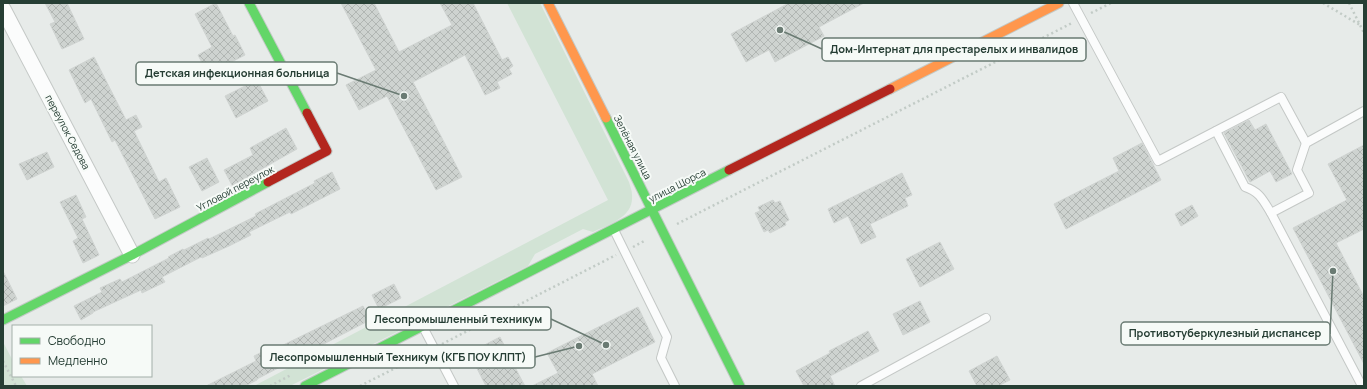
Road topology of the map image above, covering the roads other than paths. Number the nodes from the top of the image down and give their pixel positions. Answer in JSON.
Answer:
{"nodes":[{"id":1,"x":249,"y":3,"type":"edge"},
{"id":2,"x":548,"y":3,"type":"edge"},
{"id":3,"x":1059,"y":3,"type":"edge"},
{"id":4,"x":1073,"y":3,"type":"edge"},
{"id":5,"x":3,"y":9,"type":"edge"},
{"id":6,"x":1364,"y":111,"type":"edge"},
{"id":7,"x":1216,"y":131,"type":"junction"},
{"id":8,"x":1306,"y":143,"type":"junction"},
{"id":9,"x":651,"y":210,"type":"junction"},
{"id":10,"x":1272,"y":213,"type":"junction"},
{"id":11,"x":614,"y":229,"type":"junction"},
{"id":12,"x":132,"y":254,"type":"junction"},
{"id":13,"x":986,"y":318,"type":"dead end"},
{"id":14,"x":3,"y":320,"type":"edge"},
{"id":15,"x":423,"y":326,"type":"junction"},
{"id":16,"x":305,"y":386,"type":"edge"},
{"id":17,"x":454,"y":386,"type":"edge"},
{"id":18,"x":676,"y":386,"type":"edge"},
{"id":19,"x":740,"y":386,"type":"edge"},
{"id":20,"x":861,"y":386,"type":"edge"},
{"id":21,"x":1362,"y":386,"type":"edge"}],
"edges":[{"from":1,"to":12,"type":"street","name":"Угловой переулок"},
{"from":2,"to":9,"type":"street","name":"Зелёная улица"},
{"from":3,"to":9,"type":"street","name":"улица Щорса"},
{"from":4,"to":7,"type":"lane"},
{"from":5,"to":12,"type":"street","name":"переулок Седова"},
{"from":6,"to":8,"type":"lane"},
{"from":7,"to":8,"type":"lane"},
{"from":7,"to":10,"type":"lane"},
{"from":8,"to":10,"type":"lane"},
{"from":9,"to":11,"type":"street","name":"улица Щорса"},
{"from":9,"to":19,"type":"street","name":"Зелёная улица"},
{"from":10,"to":21,"type":"lane"},
{"from":11,"to":15,"type":"street","name":"улица Щорса"},
{"from":11,"to":18,"type":"lane"},
{"from":12,"to":14,"type":"street","name":"Угловой переулок"},
{"from":13,"to":20,"type":"lane"},
{"from":15,"to":16,"type":"street","name":"улица Щорса"},
{"from":15,"to":17,"type":"lane"}]}
